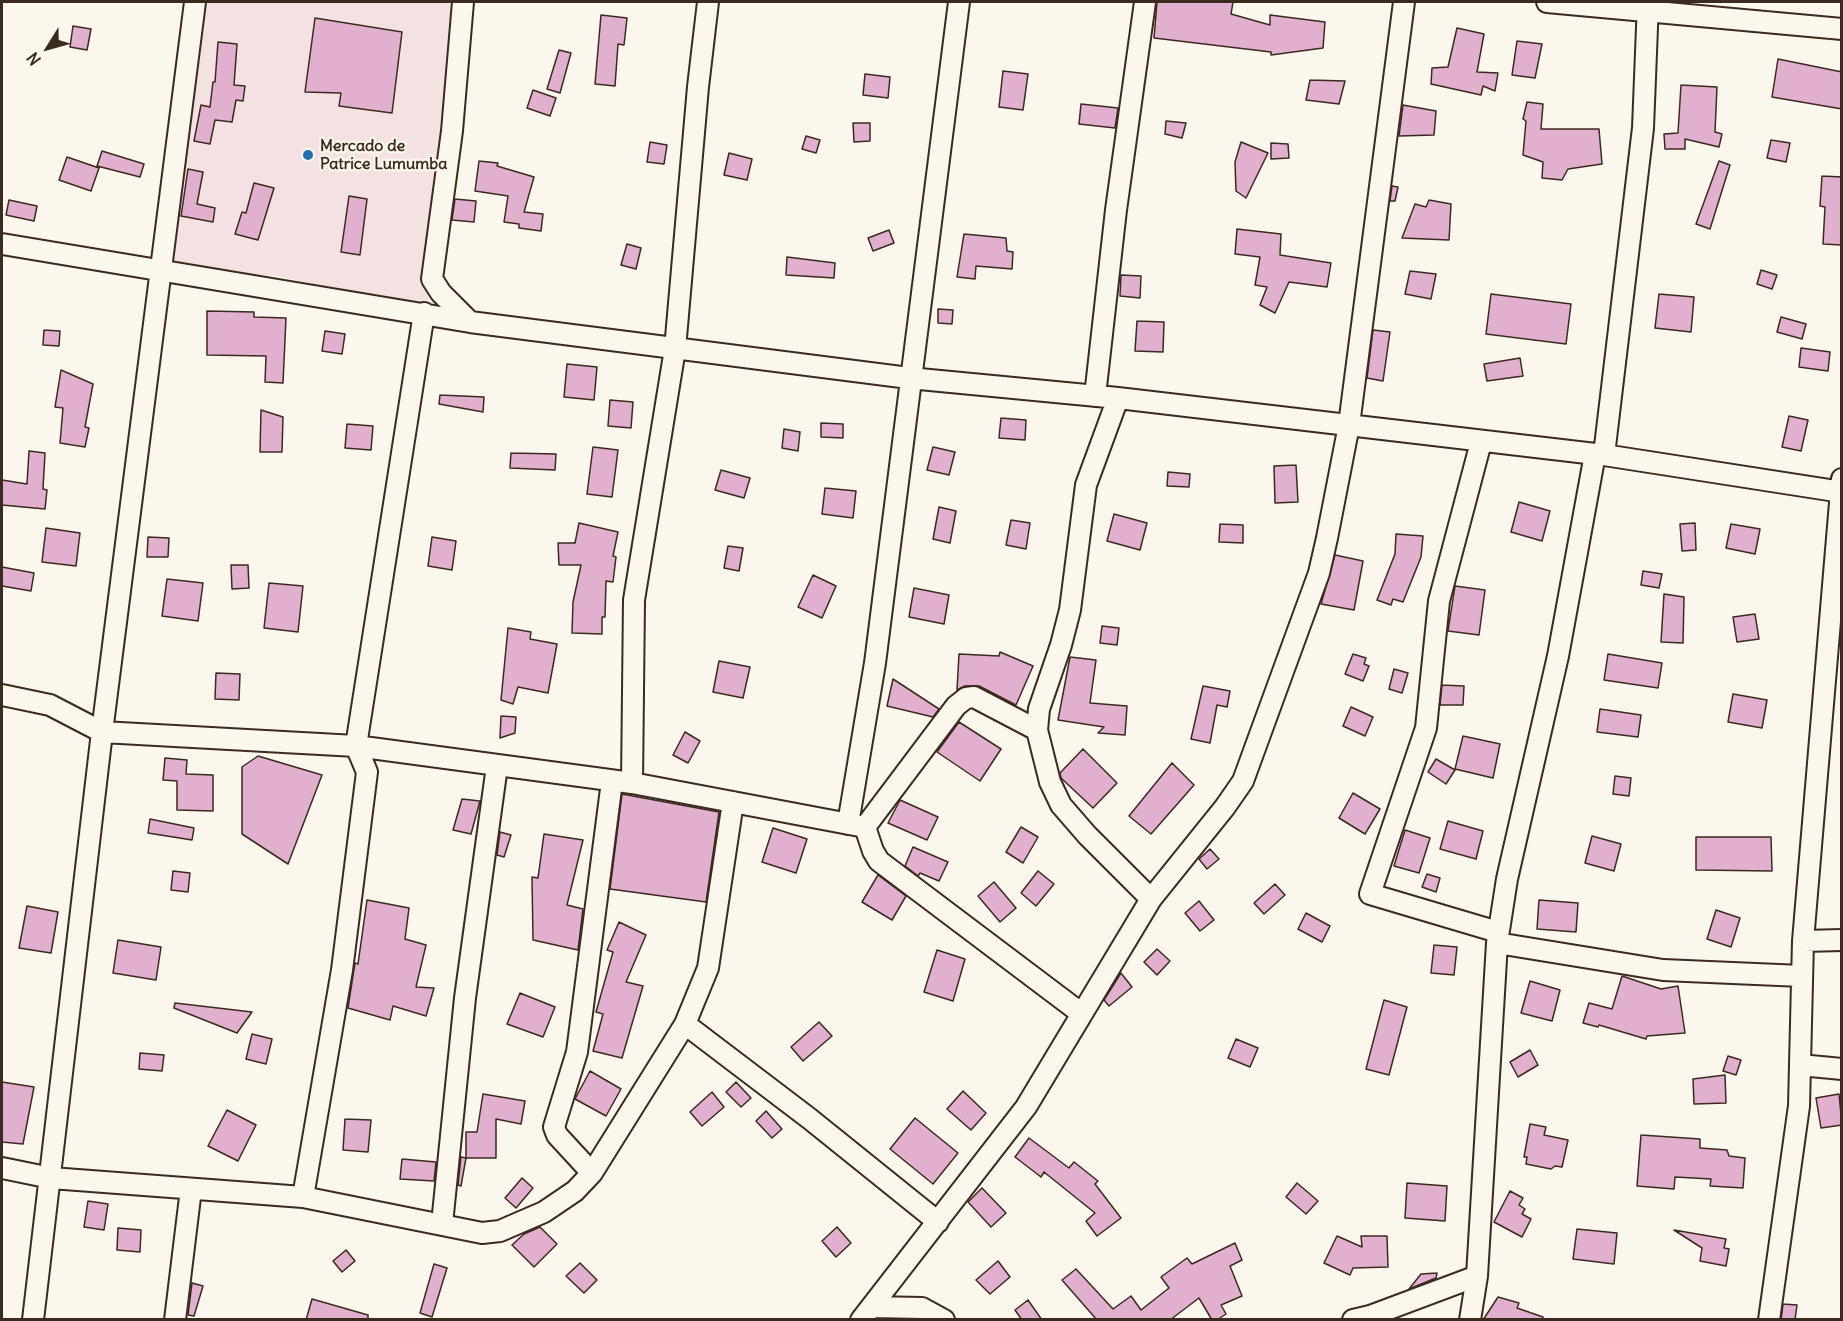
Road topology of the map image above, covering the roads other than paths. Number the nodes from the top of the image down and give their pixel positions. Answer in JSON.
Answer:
{"nodes":[{"id":1,"x":195,"y":2,"type":"edge"},
{"id":2,"x":463,"y":2,"type":"edge"},
{"id":3,"x":708,"y":2,"type":"edge"},
{"id":4,"x":959,"y":2,"type":"edge"},
{"id":5,"x":1145,"y":2,"type":"edge"},
{"id":6,"x":1404,"y":2,"type":"edge"},
{"id":7,"x":1547,"y":2,"type":"edge"},
{"id":8,"x":1647,"y":7,"type":"edge"},
{"id":9,"x":1842,"y":29,"type":"edge"},
{"id":10,"x":2,"y":244,"type":"edge"},
{"id":11,"x":160,"y":272,"type":"junction"},
{"id":12,"x":424,"y":314,"type":"junction"},
{"id":13,"x":470,"y":322,"type":"junction"},
{"id":14,"x":675,"y":349,"type":"junction"},
{"id":15,"x":909,"y":378,"type":"junction"},
{"id":16,"x":1095,"y":396,"type":"junction"},
{"id":17,"x":1118,"y":398,"type":"junction"},
{"id":18,"x":1349,"y":425,"type":"junction"},
{"id":19,"x":1481,"y":442,"type":"junction"},
{"id":20,"x":1600,"y":455,"type":"junction"},
{"id":21,"x":1841,"y":488,"type":"edge"},
{"id":22,"x":2,"y":694,"type":"edge"},
{"id":23,"x":1037,"y":730,"type":"junction"},
{"id":24,"x":102,"y":732,"type":"junction"},
{"id":25,"x":356,"y":746,"type":"junction"},
{"id":26,"x":496,"y":766,"type":"junction"},
{"id":27,"x":622,"y":782,"type":"junction"},
{"id":28,"x":733,"y":802,"type":"junction"},
{"id":29,"x":857,"y":825,"type":"junction"},
{"id":30,"x":1151,"y":899,"type":"junction"},
{"id":31,"x":1498,"y":938,"type":"junction"},
{"id":32,"x":1803,"y":940,"type":"junction"},
{"id":33,"x":1842,"y":940,"type":"edge"},
{"id":34,"x":1802,"y":976,"type":"junction"},
{"id":35,"x":1082,"y":1014,"type":"junction"},
{"id":36,"x":685,"y":1024,"type":"junction"},
{"id":37,"x":1800,"y":1065,"type":"junction"},
{"id":38,"x":1842,"y":1069,"type":"edge"},
{"id":39,"x":2,"y":1168,"type":"edge"},
{"id":40,"x":592,"y":1173,"type":"junction"},
{"id":41,"x":51,"y":1178,"type":"junction"},
{"id":42,"x":191,"y":1189,"type":"junction"},
{"id":43,"x":303,"y":1197,"type":"junction"},
{"id":44,"x":938,"y":1222,"type":"junction"},
{"id":45,"x":442,"y":1224,"type":"junction"},
{"id":46,"x":1477,"y":1276,"type":"junction"},
{"id":47,"x":866,"y":1313,"type":"edge"},
{"id":48,"x":33,"y":1320,"type":"edge"},
{"id":49,"x":175,"y":1320,"type":"edge"},
{"id":50,"x":944,"y":1320,"type":"edge"},
{"id":51,"x":1353,"y":1320,"type":"edge"},
{"id":52,"x":1470,"y":1320,"type":"edge"},
{"id":53,"x":1769,"y":1320,"type":"edge"}],
"edges":[{"from":1,"to":11,"type":"street"},
{"from":2,"to":13,"type":"street"},
{"from":3,"to":14,"type":"street"},
{"from":4,"to":15,"type":"street"},
{"from":5,"to":16,"type":"street"},
{"from":6,"to":18,"type":"street"},
{"from":7,"to":8,"type":"street"},
{"from":8,"to":9,"type":"street"},
{"from":8,"to":20,"type":"street"},
{"from":10,"to":11,"type":"street"},
{"from":11,"to":12,"type":"street"},
{"from":11,"to":24,"type":"street"},
{"from":12,"to":13,"type":"street"},
{"from":12,"to":25,"type":"street"},
{"from":13,"to":14,"type":"street"},
{"from":14,"to":15,"type":"street"},
{"from":14,"to":27,"type":"street"},
{"from":15,"to":16,"type":"street"},
{"from":15,"to":29,"type":"street"},
{"from":16,"to":17,"type":"street"},
{"from":17,"to":18,"type":"street"},
{"from":17,"to":23,"type":"street"},
{"from":18,"to":19,"type":"street"},
{"from":18,"to":30,"type":"street"},
{"from":19,"to":20,"type":"street"},
{"from":19,"to":31,"type":"street"},
{"from":20,"to":21,"type":"street"},
{"from":20,"to":31,"type":"street"},
{"from":21,"to":32,"type":"street"},
{"from":22,"to":24,"type":"street"},
{"from":23,"to":29,"type":"street"},
{"from":23,"to":30,"type":"street"},
{"from":24,"to":25,"type":"street"},
{"from":24,"to":41,"type":"street"},
{"from":25,"to":26,"type":"street"},
{"from":25,"to":43,"type":"street"},
{"from":26,"to":27,"type":"street"},
{"from":26,"to":45,"type":"street"},
{"from":27,"to":28,"type":"street"},
{"from":27,"to":40,"type":"street"},
{"from":28,"to":29,"type":"street"},
{"from":28,"to":36,"type":"street"},
{"from":29,"to":35,"type":"street"},
{"from":30,"to":35,"type":"street"},
{"from":31,"to":34,"type":"street"},
{"from":31,"to":46,"type":"street"},
{"from":32,"to":33,"type":"street"},
{"from":32,"to":34,"type":"street"},
{"from":34,"to":37,"type":"street"},
{"from":35,"to":44,"type":"street"},
{"from":36,"to":40,"type":"street"},
{"from":36,"to":44,"type":"street"},
{"from":37,"to":38,"type":"street"},
{"from":37,"to":53,"type":"street"},
{"from":39,"to":41,"type":"street"},
{"from":40,"to":45,"type":"street"},
{"from":41,"to":42,"type":"street"},
{"from":41,"to":48,"type":"street"},
{"from":42,"to":43,"type":"street"},
{"from":42,"to":49,"type":"street"},
{"from":43,"to":45,"type":"street"},
{"from":44,"to":47,"type":"street"},
{"from":46,"to":51,"type":"street"},
{"from":46,"to":52,"type":"street"},
{"from":47,"to":50,"type":"street"}]}
